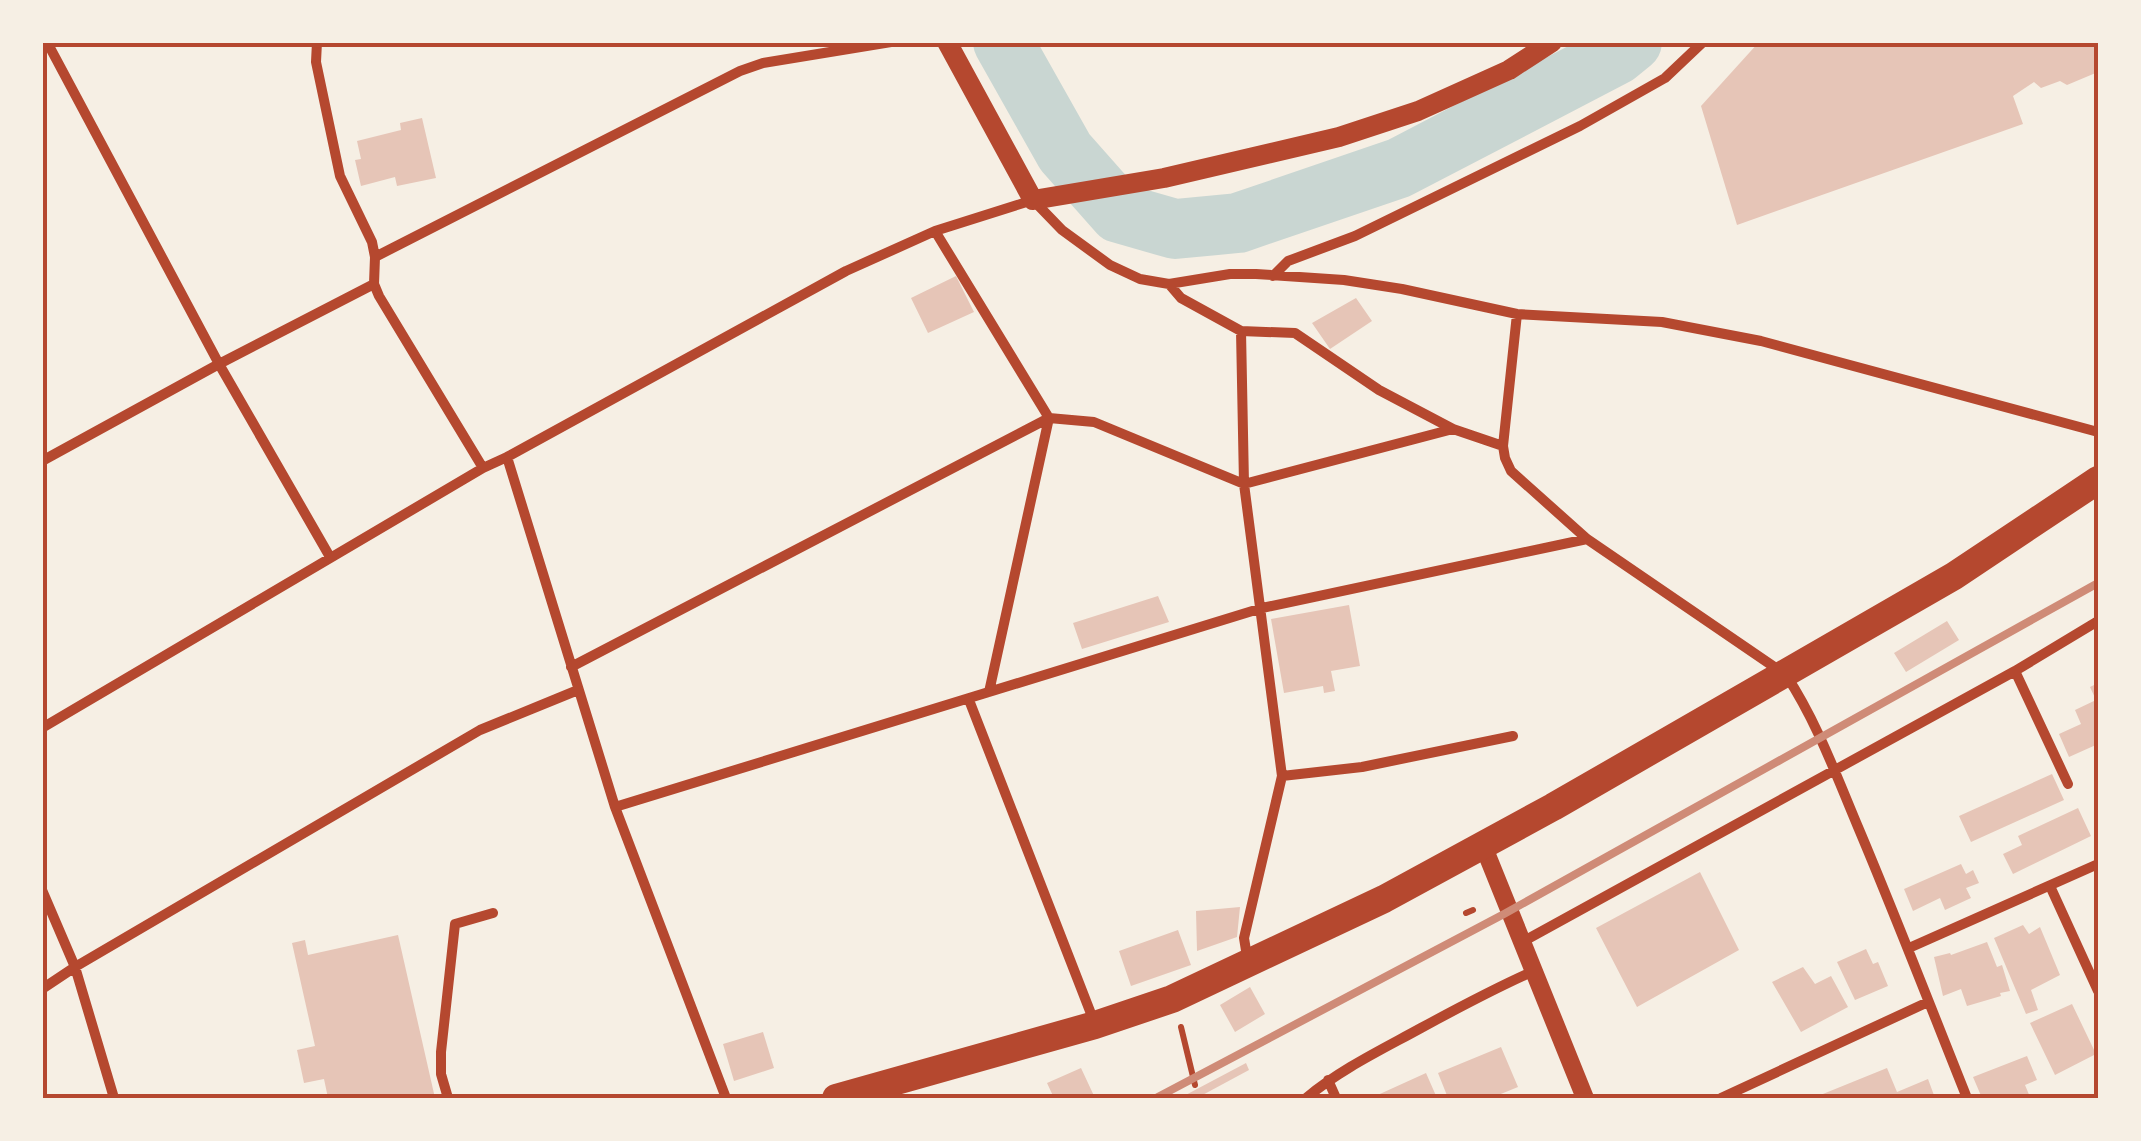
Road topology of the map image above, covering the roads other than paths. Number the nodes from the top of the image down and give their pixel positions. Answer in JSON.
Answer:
{"nodes":[{"id":1,"x":47,"y":42,"type":"edge"},
{"id":2,"x":316,"y":42,"type":"edge"},
{"id":3,"x":891,"y":42,"type":"edge"},
{"id":4,"x":947,"y":42,"type":"edge"},
{"id":5,"x":1552,"y":42,"type":"edge"},
{"id":6,"x":1703,"y":42,"type":"edge"},
{"id":7,"x":1040,"y":198,"type":"junction"},
{"id":8,"x":935,"y":231,"type":"junction"},
{"id":9,"x":375,"y":257,"type":"junction"},
{"id":10,"x":1272,"y":276,"type":"junction"},
{"id":11,"x":374,"y":284,"type":"junction"},
{"id":12,"x":1168,"y":284,"type":"junction"},
{"id":13,"x":1517,"y":314,"type":"junction"},
{"id":14,"x":1241,"y":331,"type":"junction"},
{"id":15,"x":219,"y":364,"type":"junction"},
{"id":16,"x":1049,"y":418,"type":"junction"},
{"id":17,"x":1452,"y":429,"type":"junction"},
{"id":18,"x":2098,"y":432,"type":"edge"},
{"id":19,"x":1503,"y":446,"type":"junction"},
{"id":20,"x":506,"y":457,"type":"junction"},
{"id":21,"x":42,"y":461,"type":"edge"},
{"id":22,"x":483,"y":468,"type":"junction"},
{"id":23,"x":2098,"y":480,"type":"edge"},
{"id":24,"x":1244,"y":484,"type":"junction"},
{"id":25,"x":1587,"y":539,"type":"junction"},
{"id":26,"x":330,"y":556,"type":"junction"},
{"id":27,"x":1262,"y":608,"type":"junction"},
{"id":28,"x":2098,"y":621,"type":"edge"},
{"id":29,"x":571,"y":667,"type":"junction"},
{"id":30,"x":2015,"y":671,"type":"junction"},
{"id":31,"x":1786,"y":674,"type":"junction"},
{"id":32,"x":578,"y":690,"type":"junction"},
{"id":33,"x":989,"y":692,"type":"junction"},
{"id":34,"x":969,"y":700,"type":"junction"},
{"id":35,"x":42,"y":728,"type":"edge"},
{"id":36,"x":1513,"y":736,"type":"dead end"},
{"id":37,"x":1834,"y":769,"type":"junction"},
{"id":38,"x":1282,"y":776,"type":"junction"},
{"id":39,"x":2068,"y":784,"type":"dead end"},
{"id":40,"x":615,"y":807,"type":"junction"},
{"id":41,"x":1483,"y":845,"type":"junction"},
{"id":42,"x":2098,"y":864,"type":"edge"},
{"id":43,"x":2050,"y":886,"type":"junction"},
{"id":44,"x":42,"y":890,"type":"edge"},
{"id":45,"x":493,"y":914,"type":"dead end"},
{"id":46,"x":1522,"y":942,"type":"junction"},
{"id":47,"x":1909,"y":948,"type":"junction"},
{"id":48,"x":1248,"y":964,"type":"junction"},
{"id":49,"x":75,"y":967,"type":"junction"},
{"id":50,"x":1534,"y":971,"type":"junction"},
{"id":51,"x":42,"y":990,"type":"edge"},
{"id":52,"x":2098,"y":991,"type":"edge"},
{"id":53,"x":1928,"y":1002,"type":"junction"},
{"id":54,"x":1095,"y":1025,"type":"junction"},
{"id":55,"x":1328,"y":1080,"type":"junction"},
{"id":56,"x":114,"y":1098,"type":"edge"},
{"id":57,"x":448,"y":1098,"type":"edge"},
{"id":58,"x":726,"y":1098,"type":"edge"},
{"id":59,"x":836,"y":1098,"type":"edge"},
{"id":60,"x":1306,"y":1098,"type":"edge"},
{"id":61,"x":1336,"y":1098,"type":"edge"},
{"id":62,"x":1585,"y":1098,"type":"edge"},
{"id":63,"x":1721,"y":1098,"type":"edge"},
{"id":64,"x":1967,"y":1098,"type":"edge"}],
"edges":[{"from":1,"to":15,"type":"street"},
{"from":2,"to":9,"type":"street"},
{"from":3,"to":9,"type":"street"},
{"from":4,"to":7,"type":"main road"},
{"from":5,"to":7,"type":"main road"},
{"from":6,"to":10,"type":"street"},
{"from":7,"to":8,"type":"street"},
{"from":7,"to":12,"type":"street"},
{"from":8,"to":16,"type":"street"},
{"from":8,"to":20,"type":"street"},
{"from":9,"to":11,"type":"street"},
{"from":10,"to":12,"type":"street"},
{"from":10,"to":13,"type":"street"},
{"from":11,"to":15,"type":"street"},
{"from":11,"to":22,"type":"street"},
{"from":12,"to":14,"type":"street"},
{"from":13,"to":18,"type":"street"},
{"from":13,"to":19,"type":"street"},
{"from":14,"to":17,"type":"street"},
{"from":14,"to":24,"type":"street"},
{"from":15,"to":21,"type":"street"},
{"from":15,"to":26,"type":"street"},
{"from":16,"to":24,"type":"street"},
{"from":16,"to":29,"type":"street"},
{"from":16,"to":33,"type":"street"},
{"from":17,"to":19,"type":"street"},
{"from":17,"to":24,"type":"street"},
{"from":19,"to":25,"type":"street"},
{"from":20,"to":22,"type":"street"},
{"from":20,"to":29,"type":"street"},
{"from":22,"to":26,"type":"street"},
{"from":23,"to":31,"type":"highway"},
{"from":24,"to":27,"type":"street"},
{"from":25,"to":27,"type":"street"},
{"from":25,"to":31,"type":"street"},
{"from":26,"to":35,"type":"street"},
{"from":27,"to":33,"type":"street"},
{"from":27,"to":38,"type":"street"},
{"from":28,"to":30,"type":"street"},
{"from":29,"to":32,"type":"street"},
{"from":30,"to":37,"type":"street"},
{"from":30,"to":39,"type":"street"},
{"from":31,"to":37,"type":"street"},
{"from":31,"to":41,"type":"highway"},
{"from":32,"to":40,"type":"street"},
{"from":32,"to":49,"type":"street"},
{"from":33,"to":34,"type":"street"},
{"from":34,"to":40,"type":"street"},
{"from":34,"to":54,"type":"street"},
{"from":36,"to":38,"type":"street"},
{"from":37,"to":46,"type":"street"},
{"from":37,"to":47,"type":"street"},
{"from":38,"to":48,"type":"street"},
{"from":40,"to":58,"type":"street"},
{"from":41,"to":46,"type":"street"},
{"from":41,"to":48,"type":"highway"},
{"from":42,"to":43,"type":"street"},
{"from":43,"to":47,"type":"street"},
{"from":43,"to":52,"type":"street"},
{"from":44,"to":49,"type":"street"},
{"from":45,"to":57,"type":"street"},
{"from":46,"to":50,"type":"street"},
{"from":47,"to":53,"type":"street"},
{"from":48,"to":54,"type":"highway"},
{"from":49,"to":51,"type":"street"},
{"from":49,"to":56,"type":"street"},
{"from":50,"to":55,"type":"street"},
{"from":50,"to":62,"type":"street"},
{"from":53,"to":63,"type":"street"},
{"from":53,"to":64,"type":"street"},
{"from":54,"to":59,"type":"highway"},
{"from":55,"to":60,"type":"street"},
{"from":55,"to":61,"type":"street"}]}
